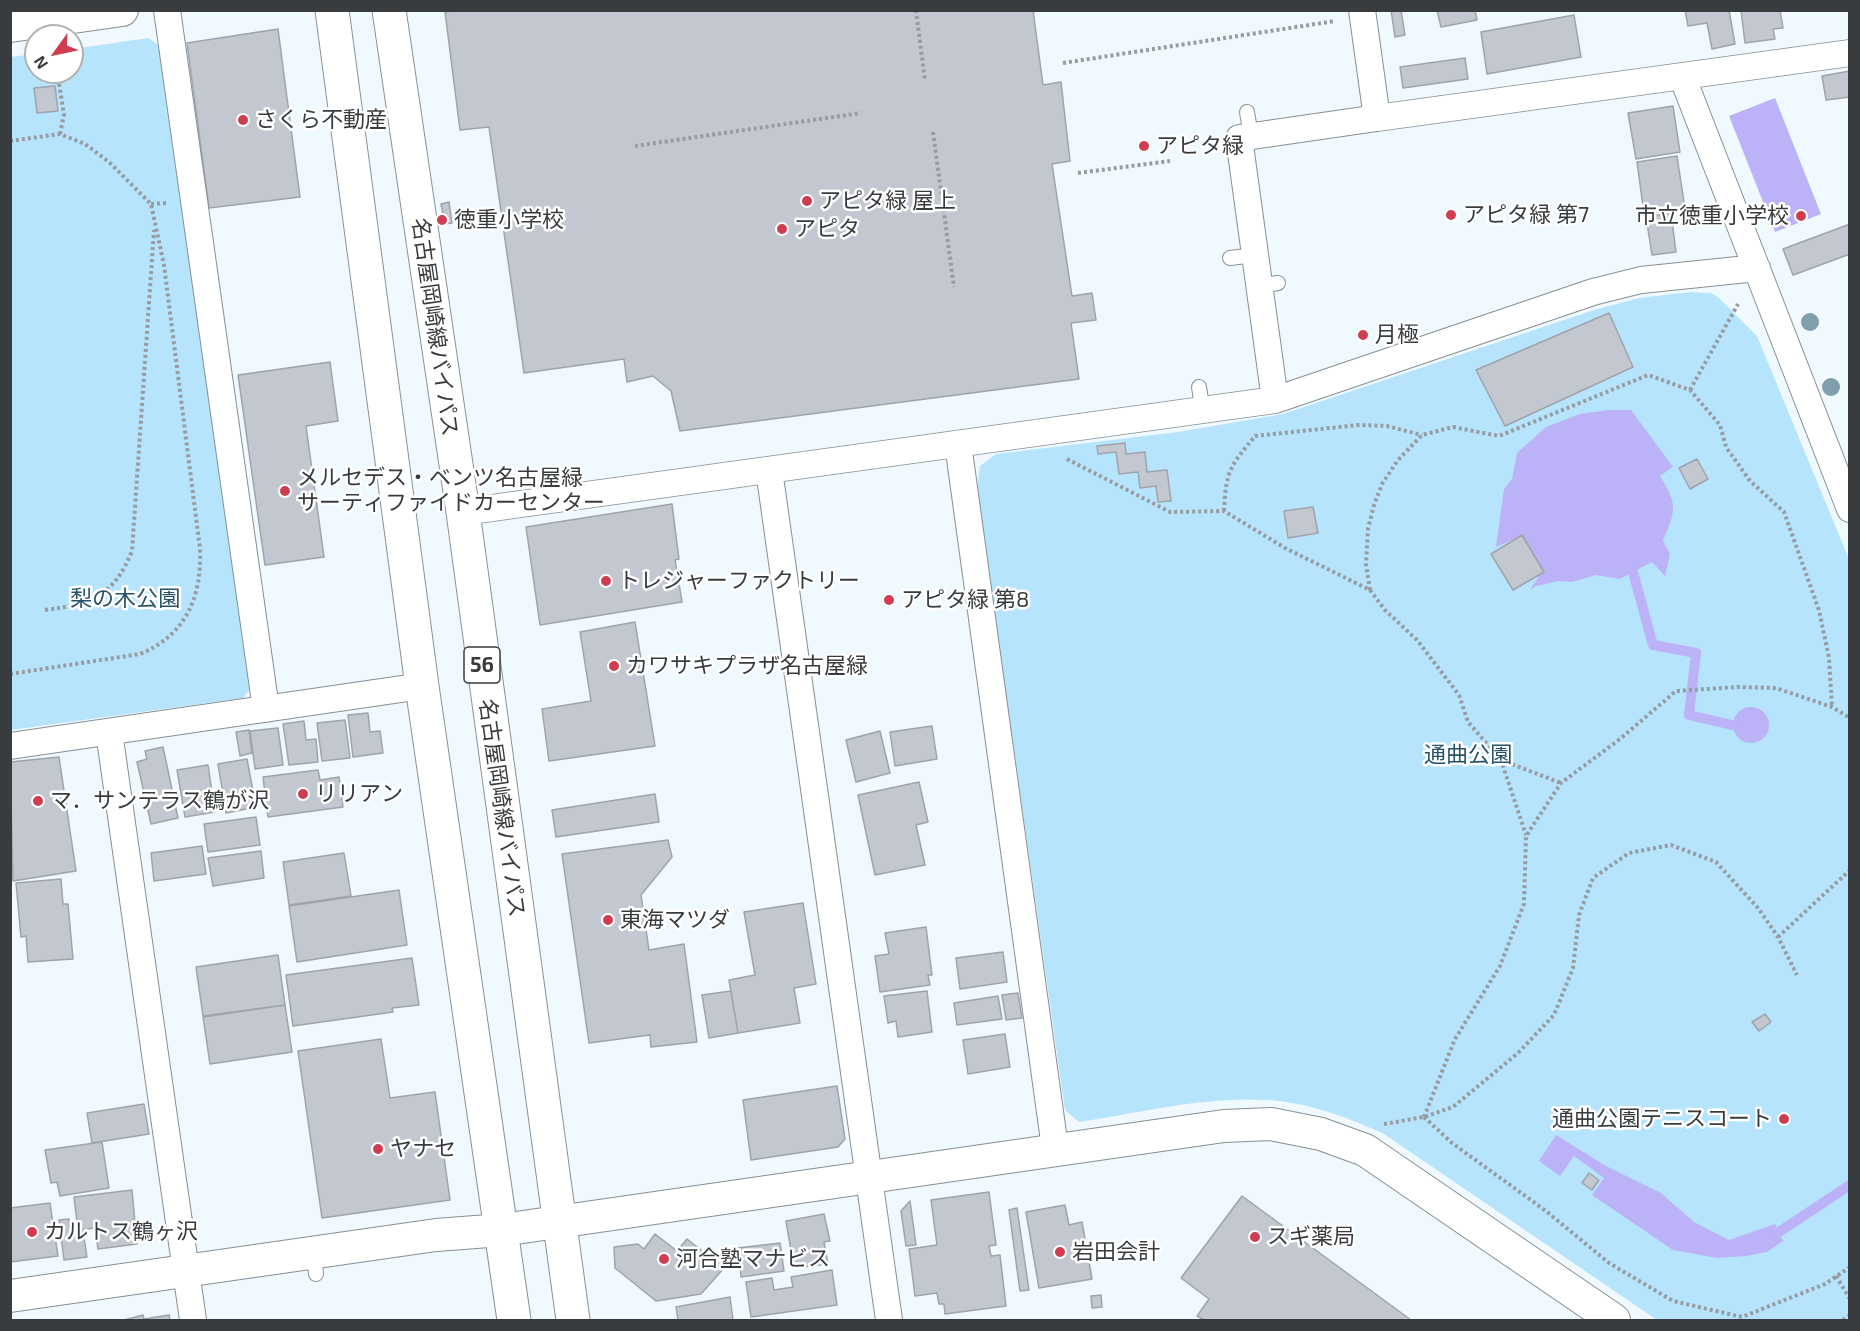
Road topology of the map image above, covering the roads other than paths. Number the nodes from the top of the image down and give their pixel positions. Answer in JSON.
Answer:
{"nodes":[{"id":1,"x":122,"y":10,"type":"edge"},
{"id":2,"x":167,"y":10,"type":"edge"},
{"id":3,"x":332,"y":10,"type":"edge"},
{"id":4,"x":389,"y":10,"type":"edge"},
{"id":5,"x":1362,"y":10,"type":"edge"},
{"id":6,"x":10,"y":26,"type":"edge"},
{"id":7,"x":1850,"y":53,"type":"edge"},
{"id":8,"x":1682,"y":76,"type":"junction"},
{"id":9,"x":1377,"y":118,"type":"junction"},
{"id":10,"x":1757,"y":268,"type":"junction"},
{"id":11,"x":1199,"y":387,"type":"dead end"},
{"id":12,"x":1275,"y":400,"type":"junction"},
{"id":13,"x":1203,"y":412,"type":"junction"},
{"id":14,"x":958,"y":444,"type":"junction"},
{"id":15,"x":769,"y":470,"type":"junction"},
{"id":16,"x":1850,"y":509,"type":"edge"},
{"id":17,"x":463,"y":512,"type":"junction"},
{"id":18,"x":422,"y":686,"type":"junction"},
{"id":19,"x":266,"y":709,"type":"junction"},
{"id":20,"x":109,"y":732,"type":"junction"},
{"id":21,"x":10,"y":746,"type":"edge"},
{"id":22,"x":1055,"y":1148,"type":"junction"},
{"id":23,"x":869,"y":1177,"type":"junction"},
{"id":24,"x":560,"y":1221,"type":"junction"},
{"id":25,"x":502,"y":1230,"type":"junction"},
{"id":26,"x":187,"y":1272,"type":"junction"},
{"id":27,"x":10,"y":1296,"type":"edge"},
{"id":28,"x":193,"y":1320,"type":"edge"},
{"id":29,"x":514,"y":1320,"type":"edge"},
{"id":30,"x":573,"y":1320,"type":"edge"},
{"id":31,"x":889,"y":1320,"type":"edge"},
{"id":32,"x":1614,"y":1320,"type":"edge"}],
"edges":[{"from":1,"to":6,"type":"street"},
{"from":2,"to":19,"type":"street"},
{"from":3,"to":18,"type":"main road"},
{"from":4,"to":17,"type":"main road","name":"名古屋岡崎線バイパス","number":"56"},
{"from":5,"to":9,"type":"street"},
{"from":7,"to":8,"type":"street"},
{"from":8,"to":9,"type":"street"},
{"from":8,"to":10,"type":"street"},
{"from":9,"to":12,"type":"street"},
{"from":10,"to":12,"type":"street"},
{"from":10,"to":16,"type":"street"},
{"from":11,"to":13,"type":"lane"},
{"from":12,"to":13,"type":"street"},
{"from":13,"to":14,"type":"street"},
{"from":14,"to":15,"type":"street"},
{"from":14,"to":22,"type":"street"},
{"from":15,"to":17,"type":"street"},
{"from":15,"to":23,"type":"street"},
{"from":17,"to":24,"type":"main road","name":"名古屋岡崎線バイパス","number":"56"},
{"from":18,"to":19,"type":"street"},
{"from":18,"to":25,"type":"main road"},
{"from":19,"to":20,"type":"street"},
{"from":20,"to":21,"type":"street"},
{"from":20,"to":26,"type":"street"},
{"from":22,"to":23,"type":"street"},
{"from":22,"to":32,"type":"street"},
{"from":23,"to":24,"type":"street"},
{"from":23,"to":31,"type":"street"},
{"from":24,"to":25,"type":"street"},
{"from":24,"to":30,"type":"main road","name":"名古屋岡崎線バイパス","number":"56"},
{"from":25,"to":26,"type":"street"},
{"from":25,"to":29,"type":"main road"},
{"from":26,"to":27,"type":"street"},
{"from":26,"to":28,"type":"street"}]}
